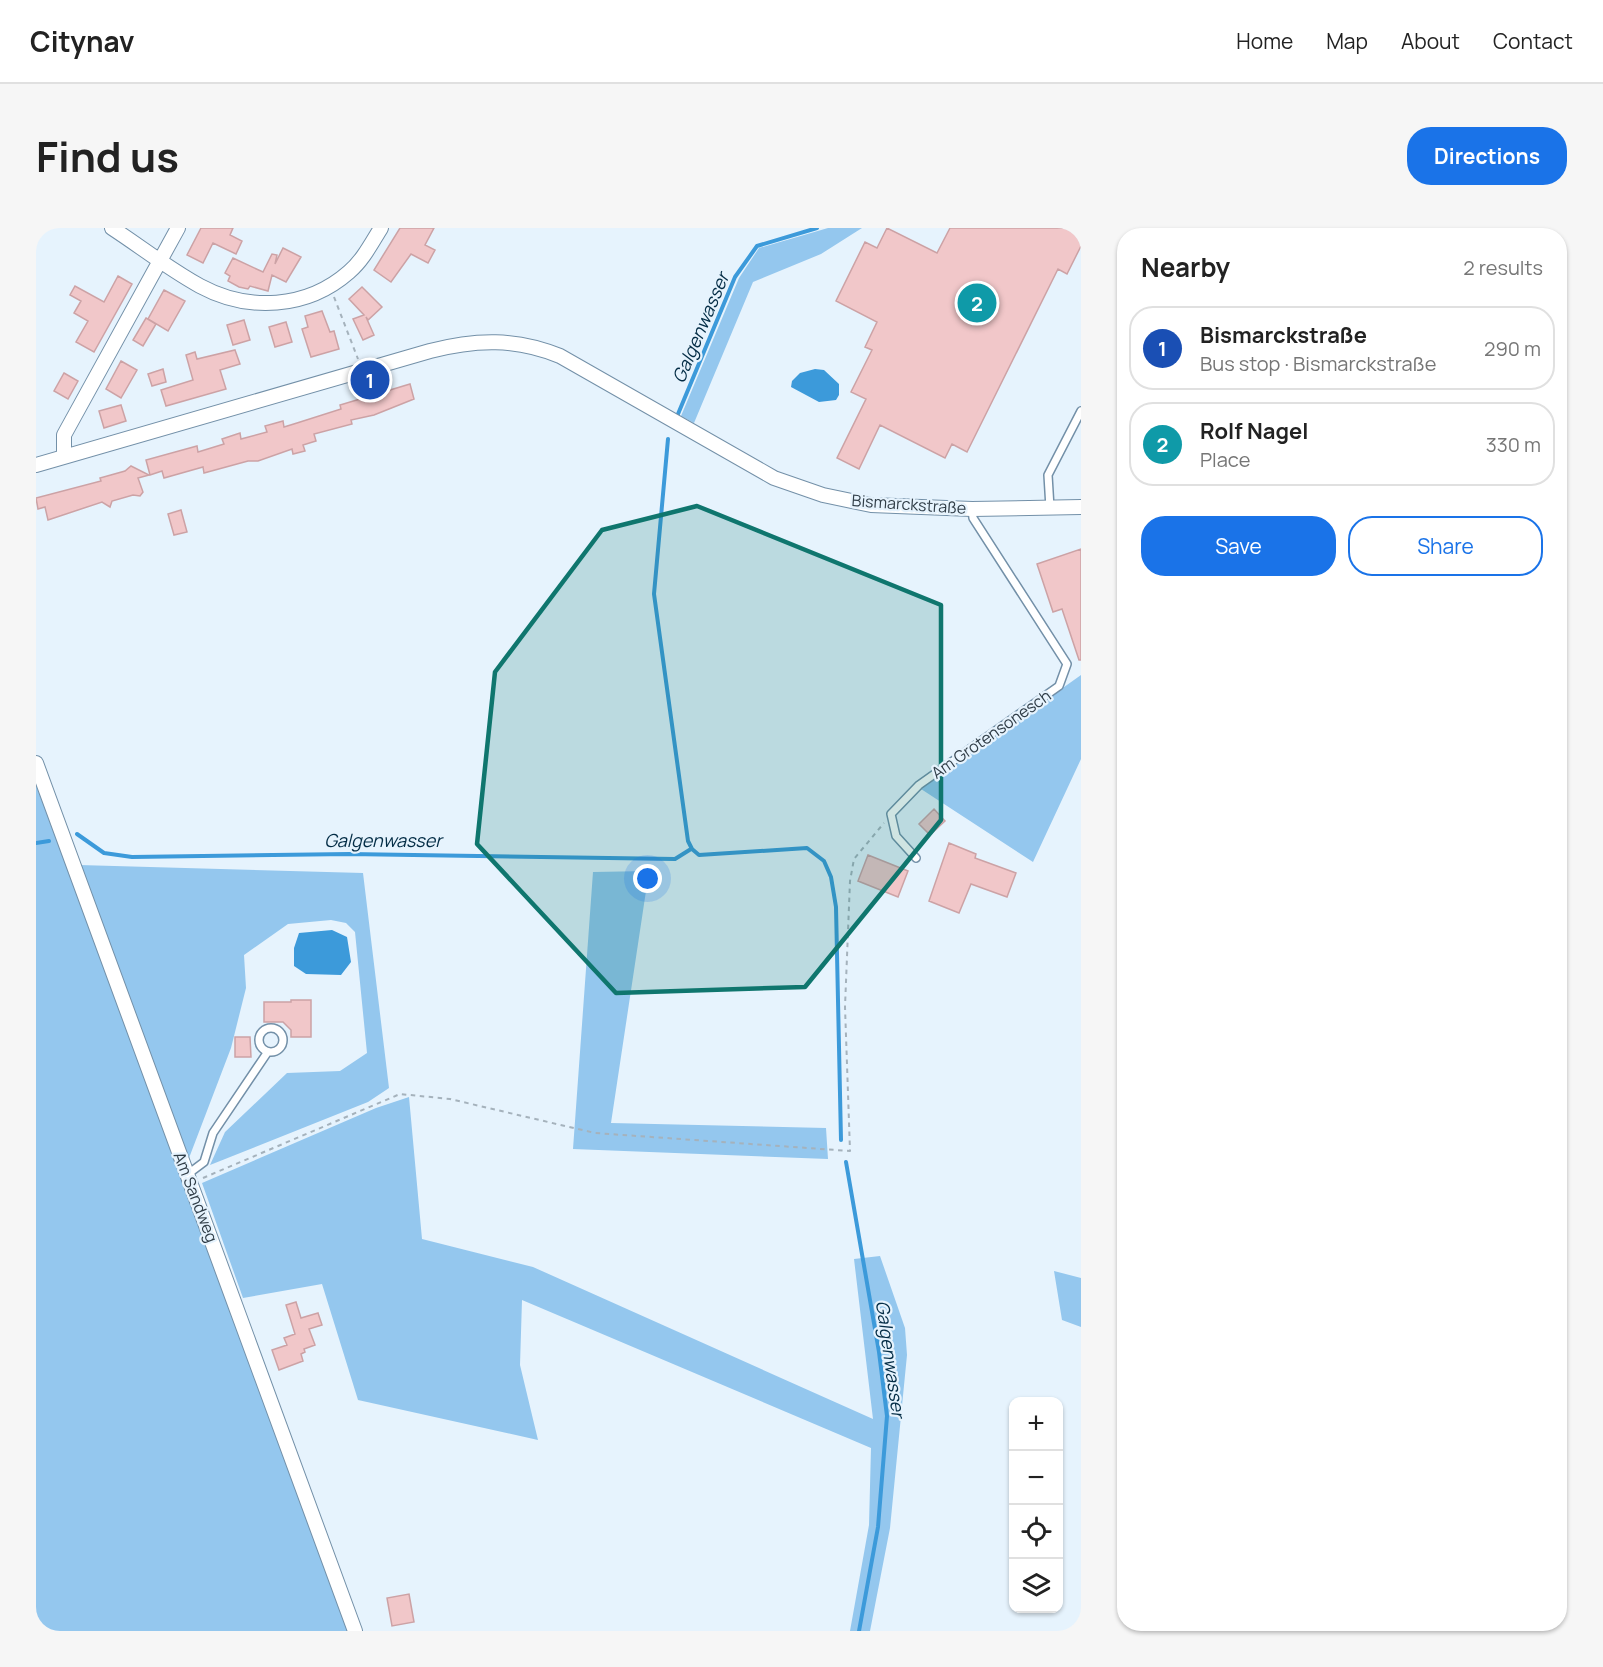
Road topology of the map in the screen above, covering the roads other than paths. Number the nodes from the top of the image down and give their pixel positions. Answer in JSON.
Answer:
{"nodes":[{"id":1,"x":112,"y":228,"type":"edge"},
{"id":2,"x":178,"y":228,"type":"edge"},
{"id":3,"x":381,"y":228,"type":"edge"},
{"id":4,"x":159,"y":260,"type":"junction"},
{"id":5,"x":1081,"y":411,"type":"edge"},
{"id":6,"x":64,"y":456,"type":"junction"},
{"id":7,"x":36,"y":465,"type":"edge"},
{"id":8,"x":1081,"y":507,"type":"edge"},
{"id":9,"x":1050,"y":508,"type":"junction"},
{"id":10,"x":972,"y":509,"type":"junction"},
{"id":11,"x":36,"y":764,"type":"edge"},
{"id":12,"x":916,"y":858,"type":"dead end"},
{"id":13,"x":267,"y":1053,"type":"dead end"},
{"id":14,"x":190,"y":1178,"type":"junction"},
{"id":15,"x":355,"y":1631,"type":"edge"}],
"edges":[{"from":1,"to":4,"type":"street"},
{"from":2,"to":4,"type":"street"},
{"from":3,"to":4,"type":"street"},
{"from":4,"to":6,"type":"street"},
{"from":5,"to":9,"type":"lane"},
{"from":6,"to":7,"type":"street","name":"Bismarckstraße"},
{"from":6,"to":10,"type":"street","name":"Bismarckstraße"},
{"from":8,"to":9,"type":"street","name":"Bismarckstraße"},
{"from":9,"to":10,"type":"street","name":"Bismarckstraße"},
{"from":10,"to":12,"type":"lane","name":"Am Grotensonesch"},
{"from":11,"to":14,"type":"street","name":"Am Sandweg"},
{"from":13,"to":14,"type":"lane"},
{"from":14,"to":15,"type":"street","name":"Am Sandweg"}]}
